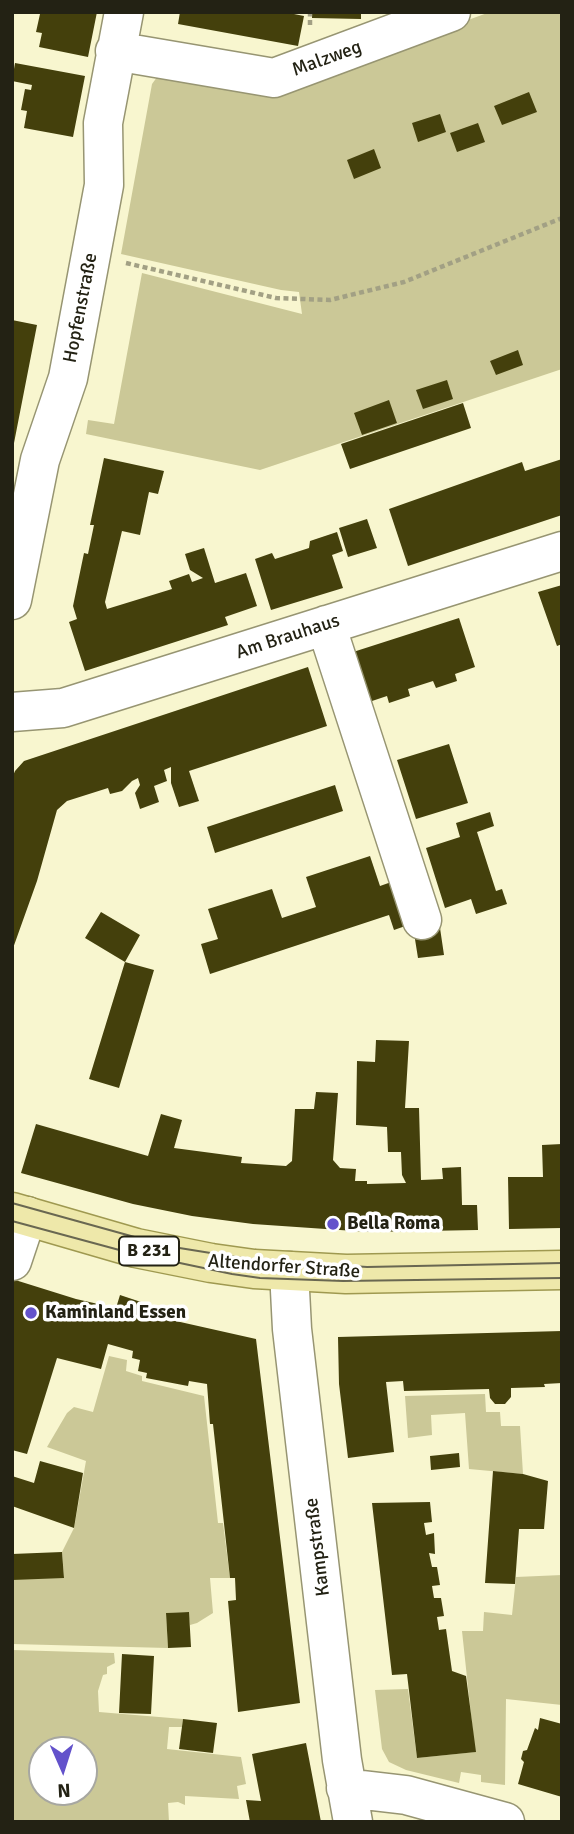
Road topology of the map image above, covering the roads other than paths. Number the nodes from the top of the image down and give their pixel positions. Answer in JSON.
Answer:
{"nodes":[{"id":1,"x":124,"y":12,"type":"edge"},
{"id":2,"x":451,"y":12,"type":"edge"},
{"id":3,"x":116,"y":51,"type":"junction"},
{"id":4,"x":562,"y":551,"type":"edge"},
{"id":5,"x":12,"y":600,"type":"edge"},
{"id":6,"x":326,"y":625,"type":"junction"},
{"id":7,"x":12,"y":712,"type":"edge"},
{"id":8,"x":422,"y":920,"type":"dead end"},
{"id":9,"x":20,"y":1214,"type":"edge"},
{"id":10,"x":12,"y":1261,"type":"edge"},
{"id":11,"x":562,"y":1269,"type":"edge"},
{"id":12,"x":289,"y":1271,"type":"junction"},
{"id":13,"x":349,"y":1805,"type":"edge"},
{"id":14,"x":505,"y":1822,"type":"edge"}],
"edges":[{"from":1,"to":3,"type":"street","name":"Hopfenstraße"},
{"from":2,"to":3,"type":"street","name":"Malzweg"},
{"from":3,"to":5,"type":"street","name":"Hopfenstraße"},
{"from":4,"to":6,"type":"street","name":"Am Brauhaus"},
{"from":6,"to":7,"type":"street","name":"Am Brauhaus"},
{"from":6,"to":8,"type":"street"},
{"from":9,"to":10,"type":"street"},
{"from":9,"to":12,"type":"main road","name":"Altendorfer Straße","number":"B 231"},
{"from":11,"to":12,"type":"main road","name":"Altendorfer Straße","number":"B 231"},
{"from":12,"to":13,"type":"street","name":"Kampstraße"},
{"from":13,"to":14,"type":"street"}]}
